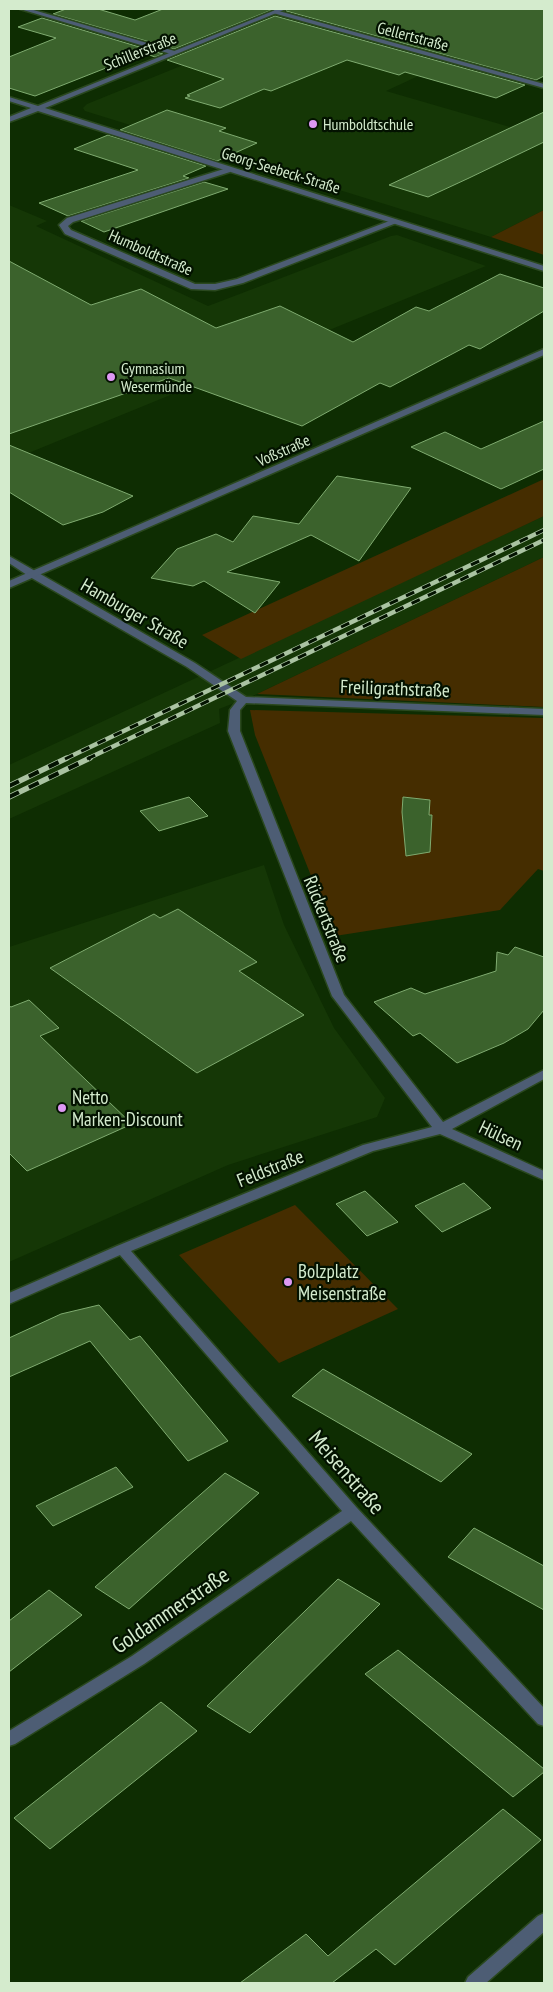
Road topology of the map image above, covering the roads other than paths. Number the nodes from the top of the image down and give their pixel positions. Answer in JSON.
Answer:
{"nodes":[{"id":1,"x":23,"y":9,"type":"edge"},
{"id":2,"x":282,"y":9,"type":"edge"},
{"id":3,"x":275,"y":12,"type":"junction"},
{"id":4,"x":174,"y":52,"type":"junction"},
{"id":5,"x":544,"y":86,"type":"edge"},
{"id":6,"x":9,"y":100,"type":"edge"},
{"id":7,"x":37,"y":108,"type":"junction"},
{"id":8,"x":9,"y":120,"type":"edge"},
{"id":9,"x":227,"y":170,"type":"junction"},
{"id":10,"x":395,"y":222,"type":"junction"},
{"id":11,"x":544,"y":269,"type":"edge"},
{"id":12,"x":544,"y":352,"type":"edge"},
{"id":13,"x":9,"y":559,"type":"edge"},
{"id":14,"x":34,"y":575,"type":"junction"},
{"id":15,"x":9,"y":585,"type":"edge"},
{"id":16,"x":243,"y":700,"type":"junction"},
{"id":17,"x":544,"y":712,"type":"edge"},
{"id":18,"x":544,"y":1074,"type":"edge"},
{"id":19,"x":441,"y":1128,"type":"junction"},
{"id":20,"x":544,"y":1176,"type":"edge"},
{"id":21,"x":122,"y":1249,"type":"junction"},
{"id":22,"x":9,"y":1299,"type":"edge"},
{"id":23,"x":352,"y":1512,"type":"junction"},
{"id":24,"x":544,"y":1719,"type":"edge"},
{"id":25,"x":9,"y":1739,"type":"edge"},
{"id":26,"x":544,"y":1921,"type":"edge"},
{"id":27,"x":474,"y":1983,"type":"edge"}],
"edges":[{"from":1,"to":4,"type":"street"},
{"from":2,"to":3,"type":"street","name":"Schillerstraße"},
{"from":3,"to":4,"type":"street","name":"Schillerstraße"},
{"from":3,"to":5,"type":"street","name":"Gellertstraße"},
{"from":4,"to":7,"type":"street","name":"Schillerstraße"},
{"from":6,"to":7,"type":"street","name":"Georg-Seebeck-Straße"},
{"from":7,"to":8,"type":"street","name":"Schillerstraße"},
{"from":7,"to":9,"type":"street","name":"Georg-Seebeck-Straße"},
{"from":9,"to":10,"type":"street","name":"Georg-Seebeck-Straße"},
{"from":9,"to":10,"type":"street","name":"Humboldtstraße"},
{"from":10,"to":11,"type":"street","name":"Georg-Seebeck-Straße"},
{"from":12,"to":14,"type":"street","name":"Voßstraße"},
{"from":13,"to":14,"type":"street","name":"Hamburger Straße"},
{"from":14,"to":15,"type":"street","name":"Voßstraße"},
{"from":14,"to":16,"type":"street","name":"Hamburger Straße"},
{"from":16,"to":17,"type":"street","name":"Freiligrathstraße"},
{"from":16,"to":19,"type":"street","name":"Rückertstraße"},
{"from":18,"to":19,"type":"street","name":"Feldstraße"},
{"from":19,"to":20,"type":"street","name":"Hülsen"},
{"from":19,"to":21,"type":"street","name":"Feldstraße"},
{"from":21,"to":22,"type":"street","name":"Feldstraße"},
{"from":21,"to":23,"type":"street","name":"Meisenstraße"},
{"from":23,"to":24,"type":"street","name":"Meisenstraße"},
{"from":23,"to":25,"type":"street","name":"Goldammerstraße"},
{"from":26,"to":27,"type":"street"}]}
